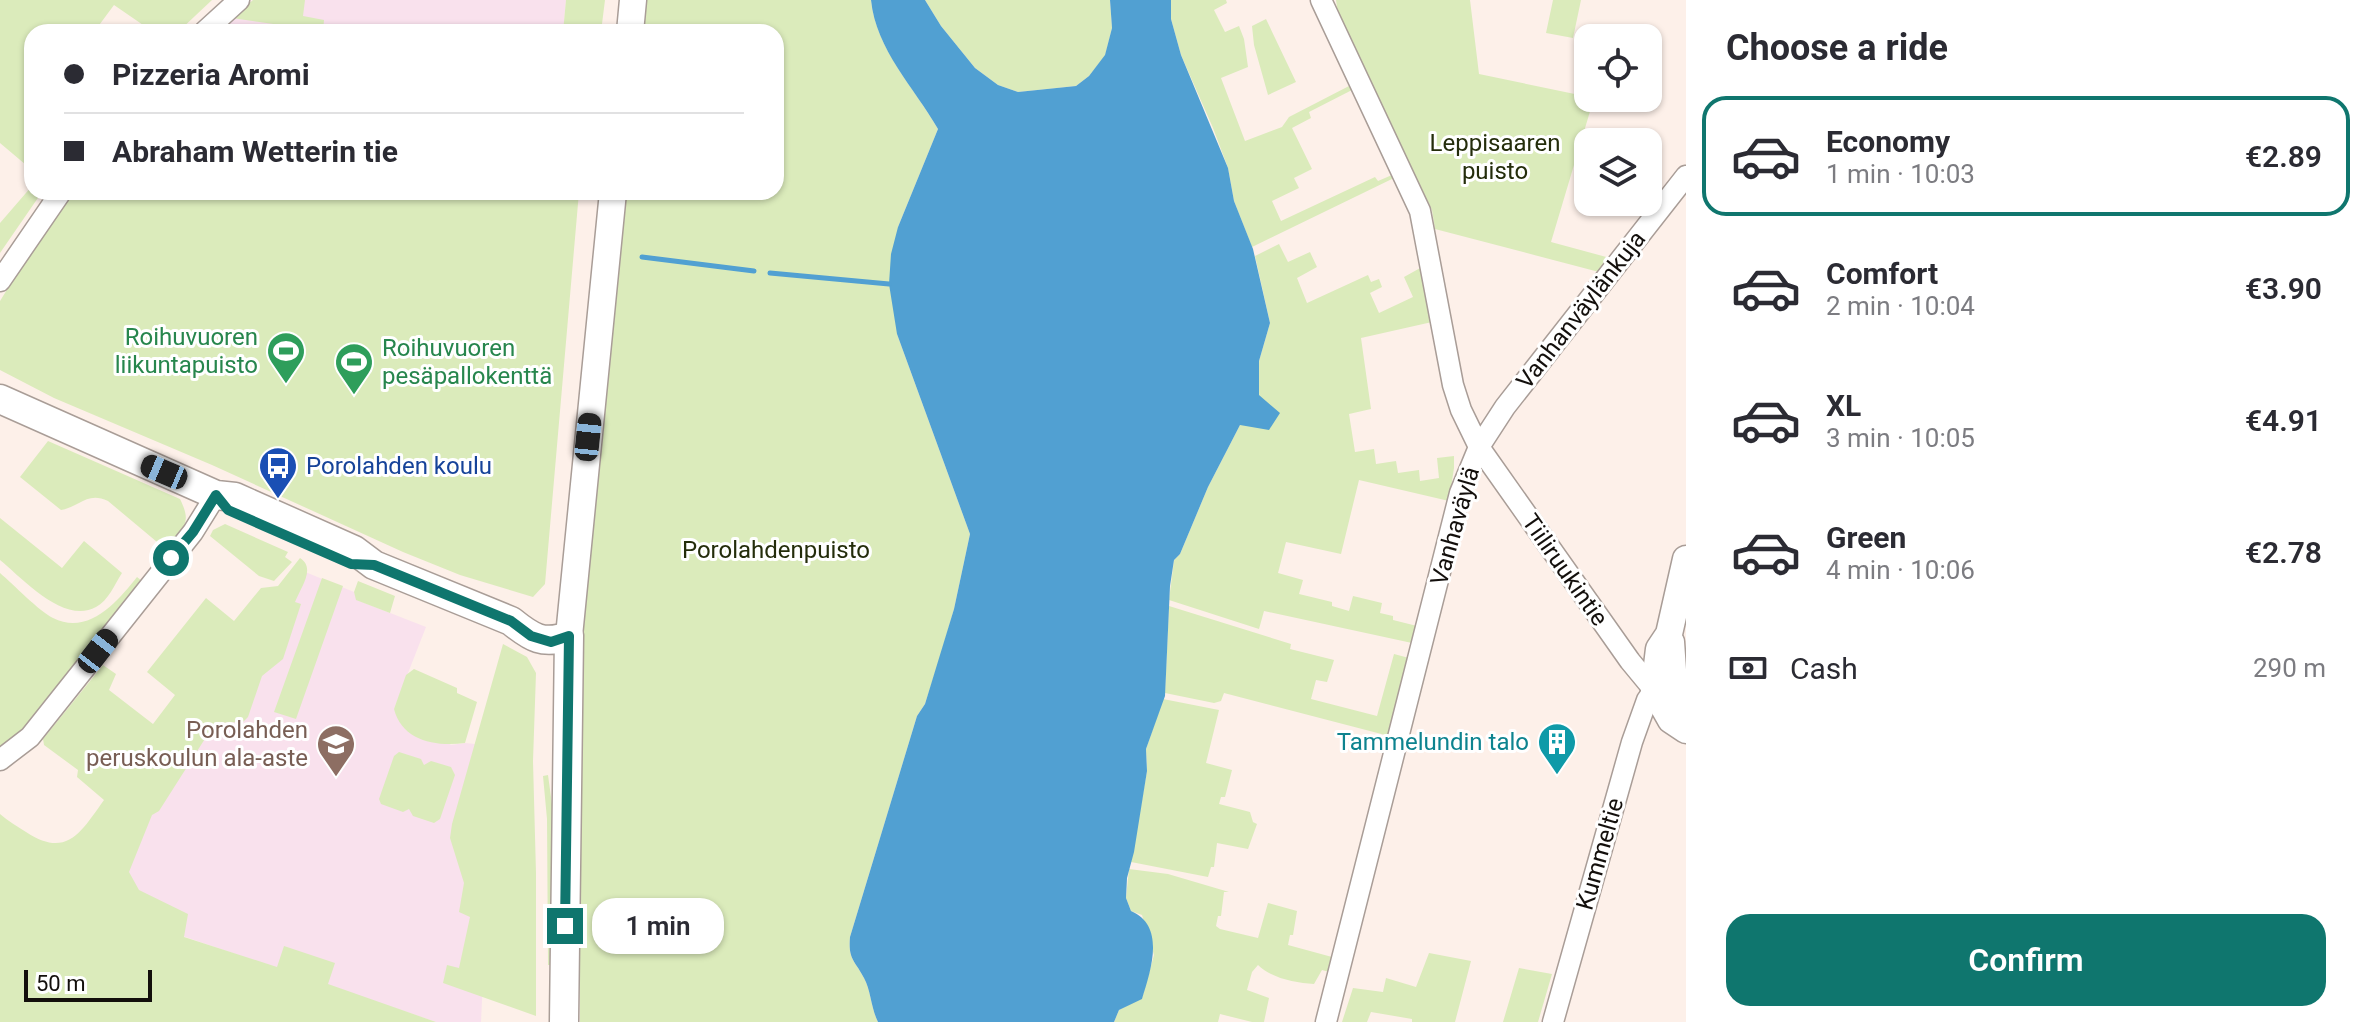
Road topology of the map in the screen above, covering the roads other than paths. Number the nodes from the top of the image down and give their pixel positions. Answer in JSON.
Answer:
{"nodes":[{"id":1,"x":239,"y":0,"type":"edge"},
{"id":2,"x":633,"y":0,"type":"edge"},
{"id":3,"x":1321,"y":0,"type":"edge"},
{"id":4,"x":213,"y":24,"type":"edge"},
{"id":5,"x":631,"y":24,"type":"edge"},
{"id":6,"x":1686,"y":176,"type":"edge"},
{"id":7,"x":56,"y":200,"type":"edge"},
{"id":8,"x":612,"y":200,"type":"edge"},
{"id":9,"x":0,"y":281,"type":"edge"},
{"id":10,"x":0,"y":399,"type":"edge"},
{"id":11,"x":1479,"y":447,"type":"junction"},
{"id":12,"x":216,"y":495,"type":"junction"},
{"id":13,"x":1686,"y":559,"type":"edge"},
{"id":14,"x":569,"y":636,"type":"junction"},
{"id":15,"x":1664,"y":687,"type":"junction"},
{"id":16,"x":1686,"y":713,"type":"edge"},
{"id":17,"x":1686,"y":730,"type":"edge"},
{"id":18,"x":0,"y":760,"type":"edge"},
{"id":19,"x":564,"y":1022,"type":"edge"},
{"id":20,"x":1326,"y":1022,"type":"edge"},
{"id":21,"x":1553,"y":1022,"type":"edge"}],
"edges":[{"from":1,"to":4,"type":"street"},
{"from":2,"to":5,"type":"street"},
{"from":3,"to":11,"type":"street","name":"Vanhaväylä"},
{"from":6,"to":11,"type":"street","name":"Vanhanväylänkuja"},
{"from":7,"to":9,"type":"street"},
{"from":8,"to":14,"type":"street"},
{"from":10,"to":12,"type":"main road"},
{"from":11,"to":15,"type":"street","name":"Tiiliruukintie"},
{"from":11,"to":20,"type":"street","name":"Vanhaväylä"},
{"from":12,"to":14,"type":"main road"},
{"from":12,"to":18,"type":"street"},
{"from":13,"to":15,"type":"street"},
{"from":14,"to":19,"type":"main road"},
{"from":15,"to":16,"type":"street"},
{"from":15,"to":17,"type":"street"},
{"from":15,"to":21,"type":"street","name":"Kummeltie"}]}
